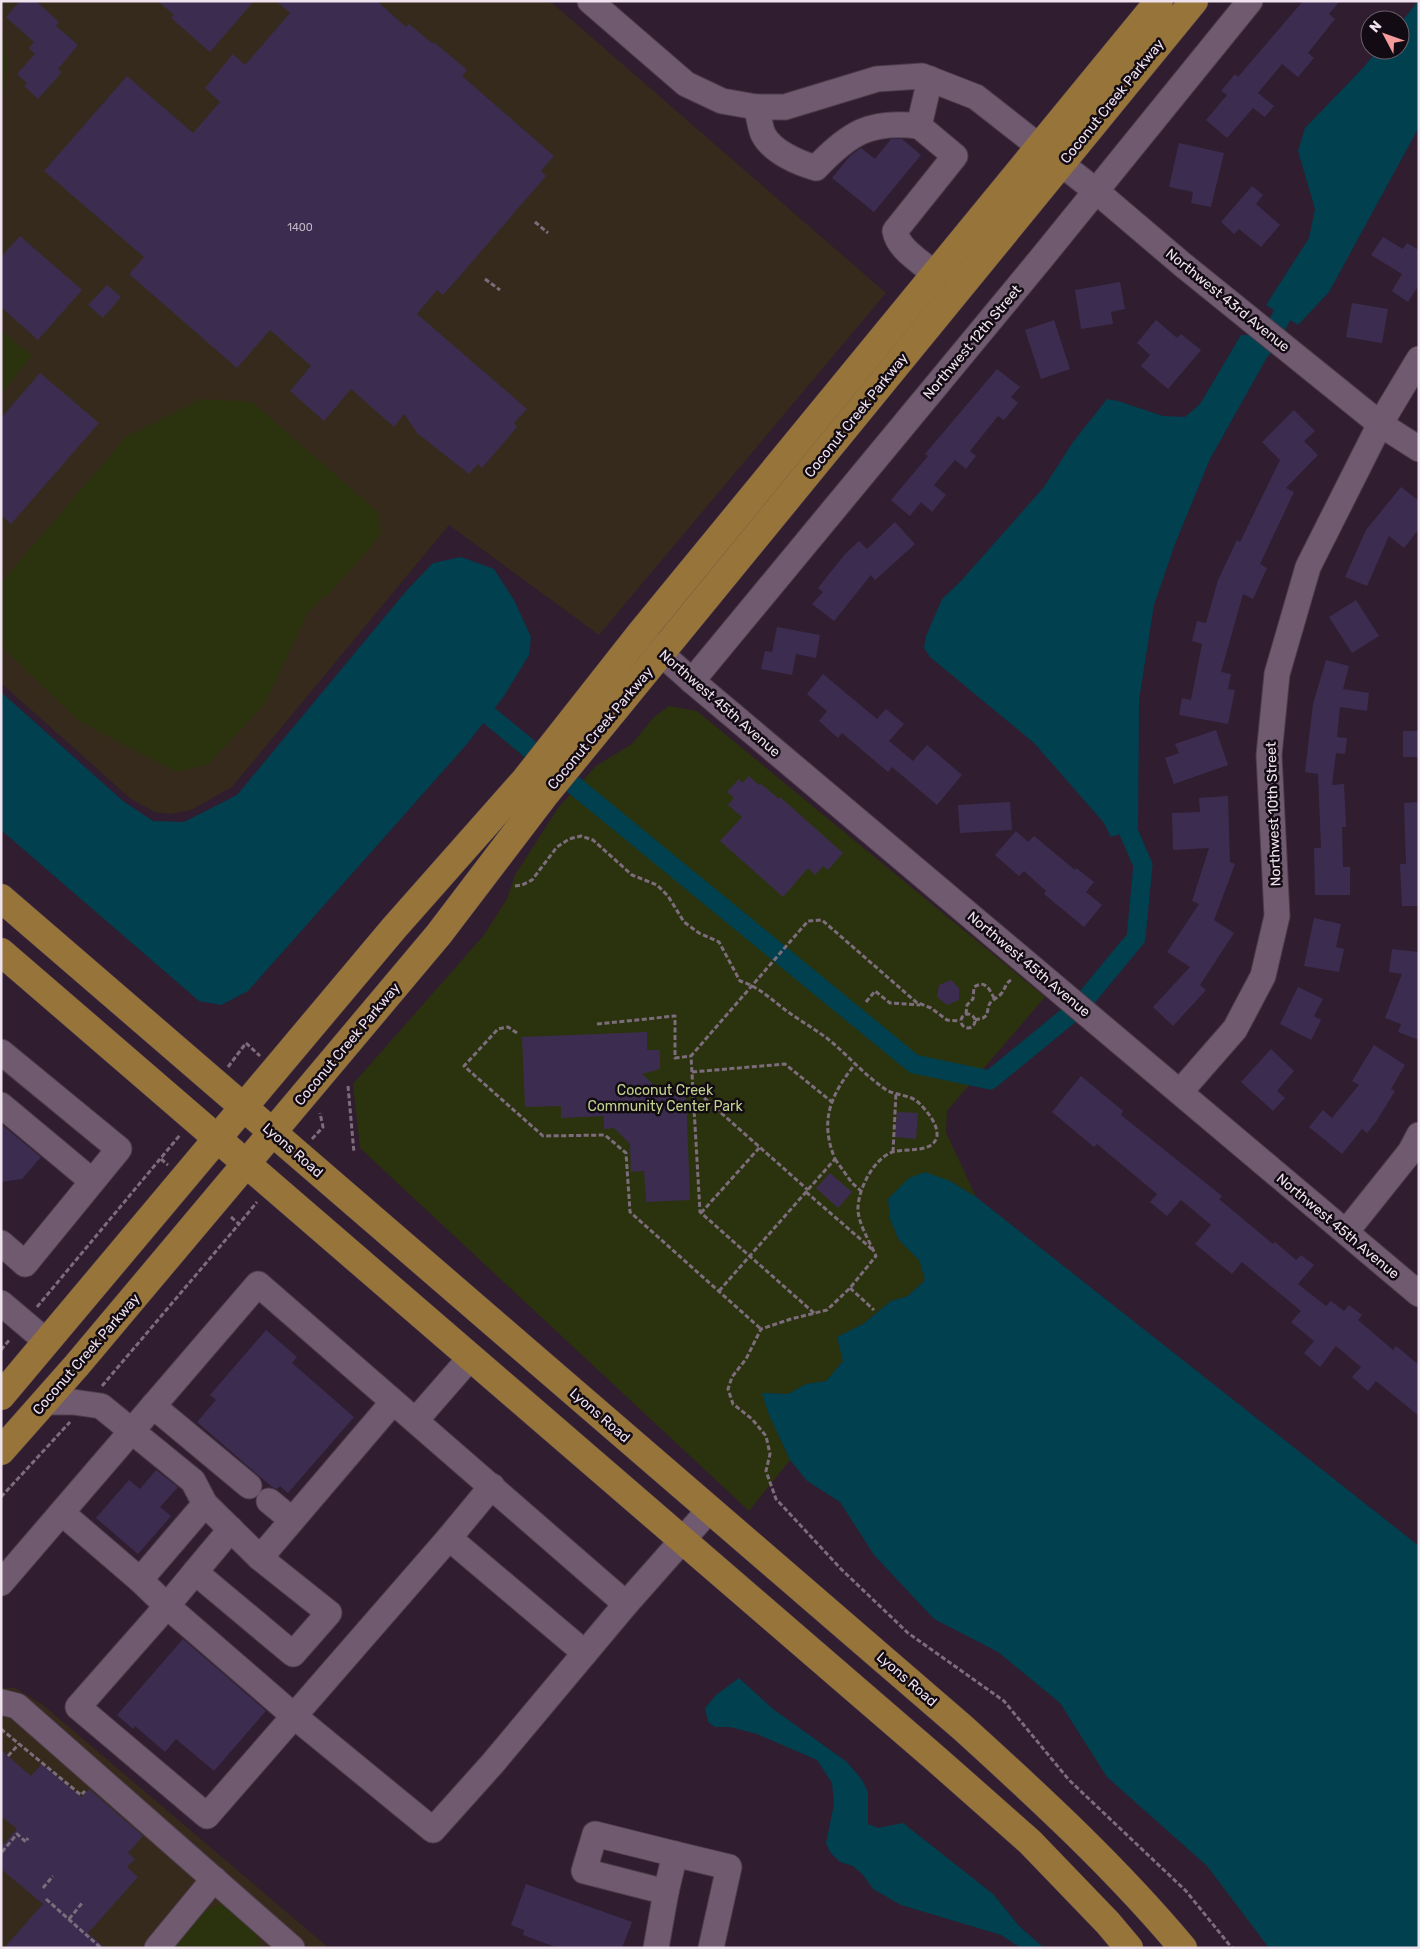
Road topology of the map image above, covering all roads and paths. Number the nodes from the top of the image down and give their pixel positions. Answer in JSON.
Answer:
{"nodes":[{"id":1,"x":590,"y":1,"type":"edge"},
{"id":2,"x":1159,"y":1,"type":"edge"},
{"id":3,"x":1194,"y":1,"type":"edge"},
{"id":4,"x":1250,"y":1,"type":"edge"},
{"id":5,"x":930,"y":79,"type":"junction"},
{"id":6,"x":756,"y":107,"type":"junction"},
{"id":7,"x":919,"y":126,"type":"junction"},
{"id":8,"x":1040,"y":146,"type":"junction"},
{"id":9,"x":1061,"y":163,"type":"junction"},
{"id":10,"x":1096,"y":191,"type":"junction"},
{"id":11,"x":536,"y":222,"type":"dead end"},
{"id":12,"x":548,"y":233,"type":"dead end"},
{"id":13,"x":935,"y":274,"type":"junction"},
{"id":14,"x":485,"y":280,"type":"dead end"},
{"id":15,"x":500,"y":290,"type":"dead end"},
{"id":16,"x":1419,"y":359,"type":"edge"},
{"id":17,"x":1380,"y":424,"type":"junction"},
{"id":18,"x":1419,"y":450,"type":"edge"},
{"id":19,"x":640,"y":634,"type":"junction"},
{"id":20,"x":662,"y":654,"type":"junction"},
{"id":21,"x":692,"y":680,"type":"junction"},
{"id":22,"x":534,"y":788,"type":"junction"},
{"id":23,"x":514,"y":886,"type":"dead end"},
{"id":24,"x":1,"y":898,"type":"edge"},
{"id":25,"x":1,"y":952,"type":"edge"},
{"id":26,"x":1016,"y":979,"type":"dead end"},
{"id":27,"x":752,"y":985,"type":"junction"},
{"id":28,"x":994,"y":998,"type":"junction"},
{"id":29,"x":866,"y":1002,"type":"dead end"},
{"id":30,"x":923,"y":1005,"type":"junction"},
{"id":31,"x":966,"y":1014,"type":"junction"},
{"id":32,"x":974,"y":1020,"type":"junction"},
{"id":33,"x":960,"y":1021,"type":"junction"},
{"id":34,"x":597,"y":1024,"type":"dead end"},
{"id":35,"x":518,"y":1033,"type":"dead end"},
{"id":36,"x":1,"y":1052,"type":"edge"},
{"id":37,"x":691,"y":1056,"type":"junction"},
{"id":38,"x":855,"y":1064,"type":"junction"},
{"id":39,"x":692,"y":1072,"type":"junction"},
{"id":40,"x":348,"y":1086,"type":"dead end"},
{"id":41,"x":693,"y":1088,"type":"junction"},
{"id":42,"x":1180,"y":1092,"type":"junction"},
{"id":43,"x":896,"y":1093,"type":"junction"},
{"id":44,"x":832,"y":1102,"type":"junction"},
{"id":45,"x":1,"y":1105,"type":"edge"},
{"id":46,"x":244,"y":1108,"type":"junction"},
{"id":47,"x":273,"y":1133,"type":"junction"},
{"id":48,"x":1419,"y":1135,"type":"edge"},
{"id":49,"x":218,"y":1139,"type":"junction"},
{"id":50,"x":760,"y":1147,"type":"junction"},
{"id":51,"x":893,"y":1152,"type":"junction"},
{"id":52,"x":354,"y":1153,"type":"dead end"},
{"id":53,"x":161,"y":1159,"type":"dead end"},
{"id":54,"x":835,"y":1159,"type":"junction"},
{"id":55,"x":248,"y":1163,"type":"junction"},
{"id":56,"x":92,"y":1181,"type":"junction"},
{"id":57,"x":807,"y":1191,"type":"junction"},
{"id":58,"x":861,"y":1191,"type":"junction"},
{"id":59,"x":701,"y":1213,"type":"junction"},
{"id":60,"x":239,"y":1224,"type":"dead end"},
{"id":61,"x":1346,"y":1232,"type":"junction"},
{"id":62,"x":1,"y":1242,"type":"edge"},
{"id":63,"x":873,"y":1250,"type":"junction"},
{"id":64,"x":749,"y":1256,"type":"junction"},
{"id":65,"x":850,"y":1288,"type":"junction"},
{"id":66,"x":719,"y":1291,"type":"junction"},
{"id":67,"x":1419,"y":1294,"type":"edge"},
{"id":68,"x":1,"y":1303,"type":"edge"},
{"id":69,"x":874,"y":1310,"type":"dead end"},
{"id":70,"x":814,"y":1313,"type":"junction"},
{"id":71,"x":24,"y":1322,"type":"junction"},
{"id":72,"x":761,"y":1330,"type":"junction"},
{"id":73,"x":47,"y":1342,"type":"junction"},
{"id":74,"x":1,"y":1350,"type":"edge"},
{"id":75,"x":470,"y":1358,"type":"junction"},
{"id":76,"x":1,"y":1396,"type":"edge"},
{"id":77,"x":45,"y":1402,"type":"junction"},
{"id":78,"x":393,"y":1402,"type":"junction"},
{"id":79,"x":87,"y":1404,"type":"junction"},
{"id":80,"x":154,"y":1406,"type":"junction"},
{"id":81,"x":416,"y":1420,"type":"junction"},
{"id":82,"x":131,"y":1432,"type":"junction"},
{"id":83,"x":1,"y":1451,"type":"edge"},
{"id":84,"x":214,"y":1457,"type":"junction"},
{"id":85,"x":192,"y":1481,"type":"junction"},
{"id":86,"x":492,"y":1486,"type":"junction"},
{"id":87,"x":1,"y":1497,"type":"edge"},
{"id":88,"x":205,"y":1504,"type":"junction"},
{"id":89,"x":710,"y":1509,"type":"junction"},
{"id":90,"x":62,"y":1513,"type":"junction"},
{"id":91,"x":292,"y":1520,"type":"junction"},
{"id":92,"x":231,"y":1529,"type":"junction"},
{"id":93,"x":449,"y":1538,"type":"junction"},
{"id":94,"x":682,"y":1540,"type":"junction"},
{"id":95,"x":260,"y":1558,"type":"junction"},
{"id":96,"x":195,"y":1572,"type":"junction"},
{"id":97,"x":140,"y":1580,"type":"junction"},
{"id":98,"x":1,"y":1583,"type":"edge"},
{"id":99,"x":626,"y":1604,"type":"junction"},
{"id":100,"x":167,"y":1606,"type":"junction"},
{"id":101,"x":585,"y":1653,"type":"junction"},
{"id":102,"x":1,"y":1702,"type":"edge"},
{"id":103,"x":294,"y":1716,"type":"junction"},
{"id":104,"x":1,"y":1729,"type":"edge"},
{"id":105,"x":19,"y":1744,"type":"junction"},
{"id":106,"x":8,"y":1756,"type":"dead end"},
{"id":107,"x":87,"y":1789,"type":"dead end"},
{"id":108,"x":28,"y":1838,"type":"dead end"},
{"id":109,"x":2,"y":1852,"type":"edge"},
{"id":110,"x":676,"y":1854,"type":"junction"},
{"id":111,"x":53,"y":1876,"type":"dead end"},
{"id":112,"x":214,"y":1879,"type":"junction"},
{"id":113,"x":43,"y":1888,"type":"dead end"},
{"id":114,"x":666,"y":1892,"type":"junction"},
{"id":115,"x":46,"y":1899,"type":"dead end"},
{"id":116,"x":83,"y":1902,"type":"dead end"},
{"id":117,"x":68,"y":1919,"type":"junction"},
{"id":118,"x":283,"y":1945,"type":"edge"},
{"id":119,"x":102,"y":1948,"type":"edge"},
{"id":120,"x":157,"y":1948,"type":"edge"},
{"id":121,"x":656,"y":1948,"type":"edge"},
{"id":122,"x":711,"y":1948,"type":"edge"},
{"id":123,"x":1129,"y":1948,"type":"edge"},
{"id":124,"x":1183,"y":1948,"type":"edge"},
{"id":125,"x":1232,"y":1948,"type":"edge"}],
"edges":[{"from":1,"to":6,"type":"street","name":"Northwest 43rd Avenue"},
{"from":2,"to":8,"type":"main road","name":"Coconut Creek Parkway"},
{"from":3,"to":9,"type":"main road","name":"Coconut Creek Parkway"},
{"from":4,"to":10,"type":"street","name":"Northwest 12th Street"},
{"from":5,"to":6,"type":"street","name":"Northwest 43rd Avenue"},
{"from":5,"to":7,"type":"street"},
{"from":5,"to":8,"type":"street","name":"Northwest 43rd Avenue"},
{"from":6,"to":7,"type":"street"},
{"from":7,"to":13,"type":"street"},
{"from":8,"to":9,"type":"street","name":"Northwest 43rd Avenue"},
{"from":8,"to":13,"type":"main road","name":"Coconut Creek Parkway"},
{"from":9,"to":10,"type":"street","name":"Northwest 43rd Avenue"},
{"from":9,"to":20,"type":"main road","name":"Coconut Creek Parkway"},
{"from":10,"to":17,"type":"street","name":"Northwest 43rd Avenue"},
{"from":10,"to":21,"type":"street","name":"Northwest 12th Street"},
{"from":11,"to":12,"type":"path"},
{"from":13,"to":19,"type":"main road","name":"Coconut Creek Parkway"},
{"from":14,"to":15,"type":"path"},
{"from":16,"to":17,"type":"street","name":"Northwest 10th Street"},
{"from":17,"to":18,"type":"street","name":"Northwest 43rd Avenue"},
{"from":17,"to":42,"type":"street","name":"Northwest 10th Street"},
{"from":19,"to":20,"type":"street","name":"Northwest 45th Avenue"},
{"from":19,"to":22,"type":"main road","name":"Coconut Creek Parkway"},
{"from":20,"to":21,"type":"street","name":"Northwest 45th Avenue"},
{"from":20,"to":22,"type":"main road","name":"Coconut Creek Parkway"},
{"from":21,"to":42,"type":"street","name":"Northwest 45th Avenue"},
{"from":22,"to":46,"type":"main road","name":"Coconut Creek Parkway"},
{"from":22,"to":47,"type":"main road","name":"Coconut Creek Parkway"},
{"from":23,"to":27,"type":"path"},
{"from":24,"to":46,"type":"main road","name":"Lyons Road"},
{"from":25,"to":49,"type":"main road"},
{"from":26,"to":28,"type":"path"},
{"from":27,"to":30,"type":"path"},
{"from":27,"to":37,"type":"path"},
{"from":27,"to":38,"type":"path"},
{"from":28,"to":31,"type":"path"},
{"from":28,"to":32,"type":"path"},
{"from":29,"to":30,"type":"path"},
{"from":30,"to":33,"type":"path"},
{"from":31,"to":32,"type":"path"},
{"from":31,"to":33,"type":"path"},
{"from":32,"to":33,"type":"path"},
{"from":34,"to":37,"type":"path"},
{"from":35,"to":66,"type":"path"},
{"from":36,"to":56,"type":"street"},
{"from":37,"to":39,"type":"path"},
{"from":38,"to":43,"type":"path"},
{"from":38,"to":44,"type":"path"},
{"from":39,"to":41,"type":"path"},
{"from":39,"to":44,"type":"path"},
{"from":40,"to":52,"type":"path"},
{"from":41,"to":50,"type":"path"},
{"from":41,"to":59,"type":"path"},
{"from":42,"to":61,"type":"street","name":"Northwest 45th Avenue"},
{"from":43,"to":51,"type":"path"},
{"from":43,"to":51,"type":"path"},
{"from":44,"to":54,"type":"path"},
{"from":45,"to":56,"type":"street"},
{"from":46,"to":47,"type":"main road","name":"Lyons Road"},
{"from":46,"to":49,"type":"main road","name":"Coconut Creek Parkway"},
{"from":47,"to":55,"type":"main road","name":"Coconut Creek Parkway"},
{"from":47,"to":89,"type":"main road","name":"Lyons Road"},
{"from":48,"to":61,"type":"street"},
{"from":49,"to":55,"type":"main road"},
{"from":49,"to":73,"type":"main road","name":"Coconut Creek Parkway"},
{"from":50,"to":57,"type":"path"},
{"from":50,"to":59,"type":"path"},
{"from":51,"to":58,"type":"path"},
{"from":53,"to":71,"type":"path"},
{"from":54,"to":57,"type":"path"},
{"from":54,"to":58,"type":"path"},
{"from":55,"to":75,"type":"main road"},
{"from":55,"to":77,"type":"main road","name":"Coconut Creek Parkway"},
{"from":56,"to":62,"type":"street"},
{"from":57,"to":63,"type":"path"},
{"from":57,"to":64,"type":"path"},
{"from":58,"to":63,"type":"path"},
{"from":59,"to":64,"type":"path"},
{"from":60,"to":79,"type":"path"},
{"from":61,"to":67,"type":"street","name":"Northwest 45th Avenue"},
{"from":63,"to":65,"type":"path"},
{"from":64,"to":66,"type":"path"},
{"from":64,"to":70,"type":"path"},
{"from":65,"to":69,"type":"path"},
{"from":65,"to":70,"type":"path"},
{"from":66,"to":72,"type":"path"},
{"from":68,"to":71,"type":"street"},
{"from":70,"to":72,"type":"path"},
{"from":71,"to":73,"type":"street"},
{"from":71,"to":74,"type":"path"},
{"from":72,"to":125,"type":"path"},
{"from":73,"to":76,"type":"main road","name":"Coconut Creek Parkway"},
{"from":75,"to":81,"type":"street"},
{"from":75,"to":94,"type":"main road"},
{"from":77,"to":79,"type":"street"},
{"from":77,"to":83,"type":"main road","name":"Coconut Creek Parkway"},
{"from":78,"to":80,"type":"street"},
{"from":78,"to":81,"type":"street"},
{"from":78,"to":91,"type":"street"},
{"from":79,"to":82,"type":"street"},
{"from":79,"to":87,"type":"path"},
{"from":80,"to":82,"type":"street"},
{"from":80,"to":84,"type":"street"},
{"from":81,"to":86,"type":"street"},
{"from":82,"to":85,"type":"street"},
{"from":82,"to":90,"type":"street"},
{"from":84,"to":85,"type":"street"},
{"from":84,"to":91,"type":"street"},
{"from":85,"to":88,"type":"street"},
{"from":86,"to":93,"type":"street"},
{"from":86,"to":99,"type":"street"},
{"from":88,"to":92,"type":"street"},
{"from":88,"to":97,"type":"street"},
{"from":89,"to":94,"type":"street"},
{"from":89,"to":124,"type":"main road","name":"Lyons Road"},
{"from":90,"to":97,"type":"street"},
{"from":90,"to":98,"type":"street"},
{"from":91,"to":95,"type":"street"},
{"from":92,"to":95,"type":"street"},
{"from":92,"to":96,"type":"street"},
{"from":93,"to":101,"type":"street"},
{"from":93,"to":103,"type":"street"},
{"from":94,"to":99,"type":"street"},
{"from":94,"to":123,"type":"main road"},
{"from":95,"to":96,"type":"street"},
{"from":96,"to":100,"type":"street"},
{"from":97,"to":100,"type":"street"},
{"from":99,"to":101,"type":"street"},
{"from":100,"to":103,"type":"street"},
{"from":100,"to":103,"type":"street"},
{"from":101,"to":103,"type":"street"},
{"from":102,"to":112,"type":"street"},
{"from":104,"to":105,"type":"path"},
{"from":105,"to":106,"type":"path"},
{"from":105,"to":107,"type":"path"},
{"from":108,"to":109,"type":"path"},
{"from":110,"to":114,"type":"street"},
{"from":110,"to":114,"type":"street"},
{"from":110,"to":122,"type":"street"},
{"from":111,"to":113,"type":"path"},
{"from":112,"to":118,"type":"street"},
{"from":112,"to":120,"type":"street"},
{"from":114,"to":121,"type":"street"},
{"from":115,"to":117,"type":"path"},
{"from":116,"to":117,"type":"path"},
{"from":117,"to":119,"type":"path"}]}
